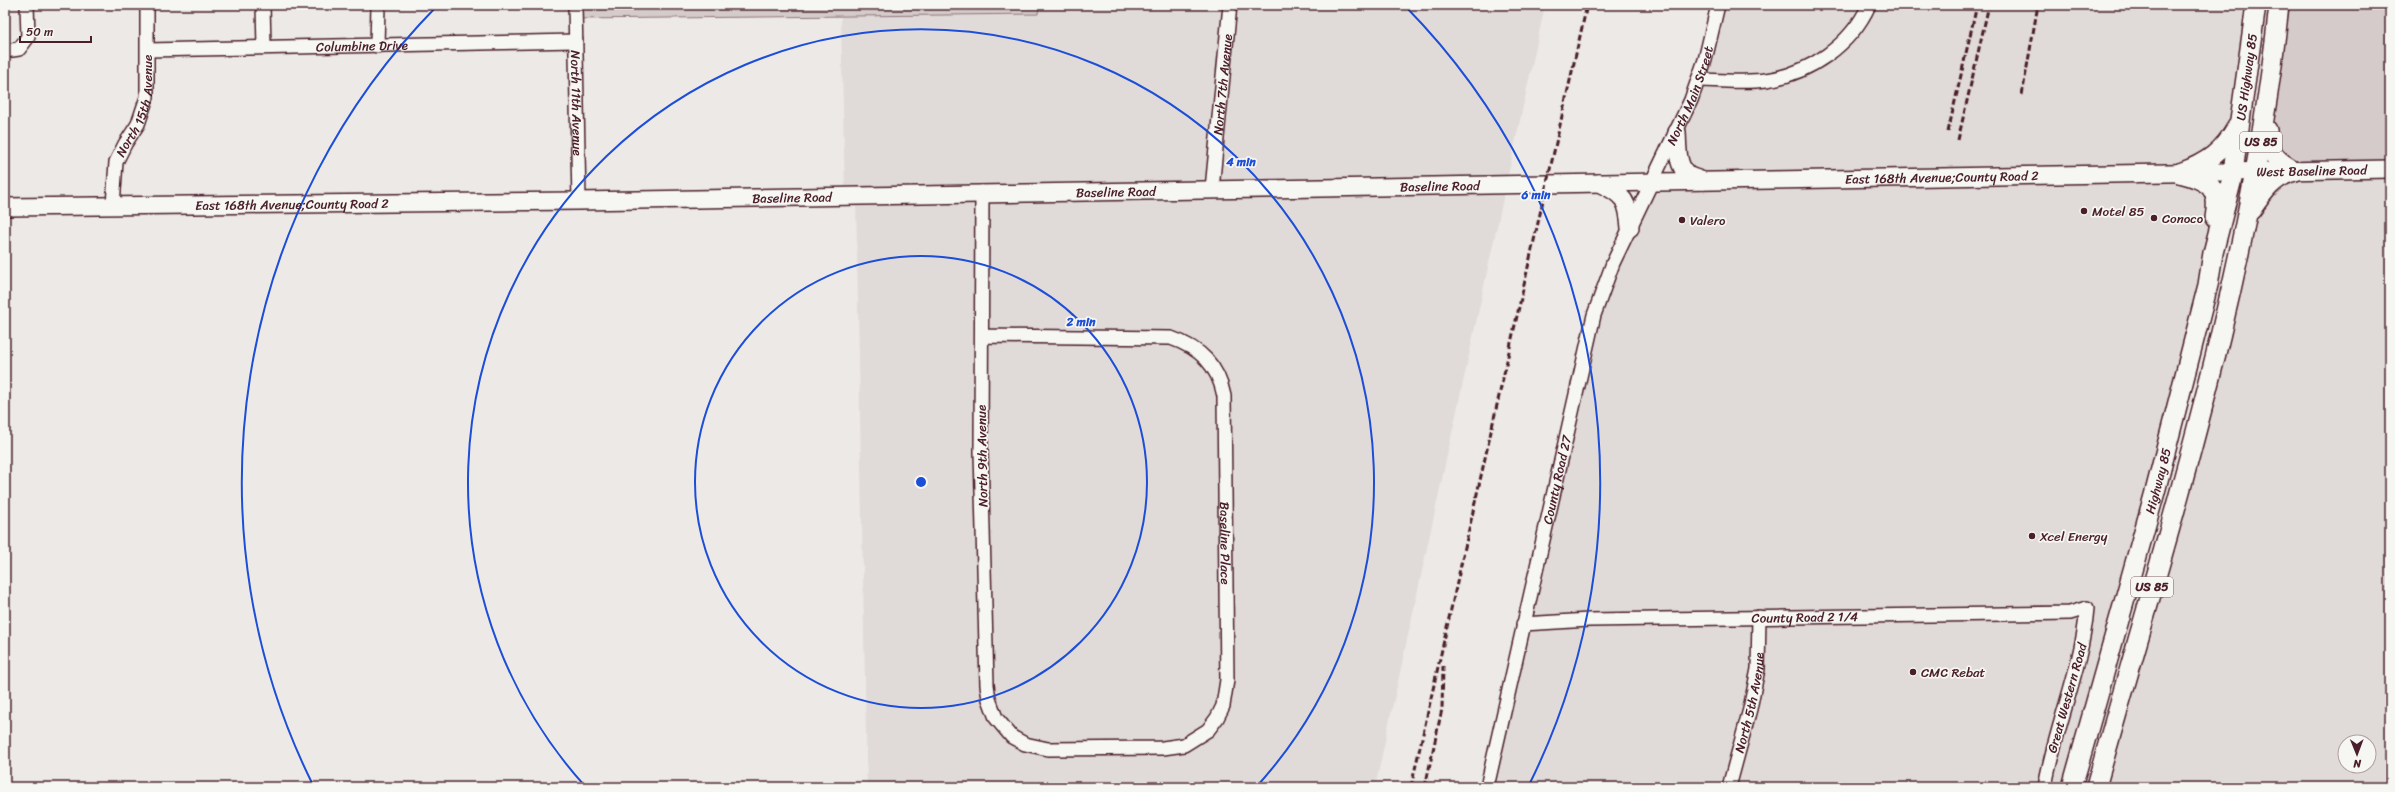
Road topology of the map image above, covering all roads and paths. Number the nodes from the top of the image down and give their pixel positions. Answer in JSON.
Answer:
{"nodes":[{"id":1,"x":27,"y":5,"type":"edge"},
{"id":2,"x":147,"y":5,"type":"edge"},
{"id":3,"x":263,"y":5,"type":"edge"},
{"id":4,"x":378,"y":5,"type":"edge"},
{"id":5,"x":576,"y":5,"type":"edge"},
{"id":6,"x":1230,"y":5,"type":"edge"},
{"id":7,"x":1718,"y":5,"type":"edge"},
{"id":8,"x":1868,"y":5,"type":"edge"},
{"id":9,"x":2256,"y":5,"type":"edge"},
{"id":10,"x":2279,"y":5,"type":"edge"},
{"id":11,"x":576,"y":41,"type":"junction"},
{"id":12,"x":377,"y":46,"type":"junction"},
{"id":13,"x":264,"y":47,"type":"junction"},
{"id":14,"x":148,"y":50,"type":"junction"},
{"id":15,"x":5,"y":51,"type":"edge"},
{"id":16,"x":1698,"y":80,"type":"junction"},
{"id":17,"x":2266,"y":112,"type":"junction"},
{"id":18,"x":2241,"y":121,"type":"junction"},
{"id":19,"x":1677,"y":132,"type":"junction"},
{"id":20,"x":2390,"y":169,"type":"edge"},
{"id":21,"x":2295,"y":171,"type":"junction"},
{"id":22,"x":2233,"y":172,"type":"junction"},
{"id":23,"x":2256,"y":172,"type":"junction"},
{"id":24,"x":2180,"y":173,"type":"junction"},
{"id":25,"x":1703,"y":181,"type":"junction"},
{"id":26,"x":1597,"y":182,"type":"junction"},
{"id":27,"x":1651,"y":182,"type":"junction"},
{"id":28,"x":1212,"y":189,"type":"junction"},
{"id":29,"x":982,"y":192,"type":"junction"},
{"id":30,"x":579,"y":200,"type":"junction"},
{"id":31,"x":113,"y":205,"type":"junction"},
{"id":32,"x":5,"y":207,"type":"edge"},
{"id":33,"x":2247,"y":216,"type":"junction"},
{"id":34,"x":1630,"y":228,"type":"junction"},
{"id":35,"x":2213,"y":253,"type":"junction"},
{"id":36,"x":982,"y":336,"type":"junction"},
{"id":37,"x":2087,"y":608,"type":"joint"},
{"id":38,"x":1759,"y":617,"type":"junction"},
{"id":39,"x":1523,"y":624,"type":"junction"},
{"id":40,"x":996,"y":718,"type":"joint"},
{"id":41,"x":1487,"y":787,"type":"edge"},
{"id":42,"x":1729,"y":787,"type":"edge"},
{"id":43,"x":2045,"y":787,"type":"edge"},
{"id":44,"x":2072,"y":787,"type":"edge"},
{"id":45,"x":2096,"y":787,"type":"edge"}],
"edges":[{"from":1,"to":15,"type":"street"},
{"from":2,"to":14,"type":"street","name":"North 15th Avenue"},
{"from":3,"to":13,"type":"street"},
{"from":4,"to":12,"type":"street"},
{"from":5,"to":11,"type":"street","name":"North 11th Avenue"},
{"from":6,"to":28,"type":"street","name":"North 7th Avenue"},
{"from":7,"to":16,"type":"street","name":"North Main Street"},
{"from":8,"to":16,"type":"street"},
{"from":9,"to":18,"type":"highway","name":"US Highway 85","number":"US 85"},
{"from":10,"to":17,"type":"highway","name":"US Highway 85","number":"US 85"},
{"from":11,"to":12,"type":"street","name":"Columbine Drive"},
{"from":11,"to":30,"type":"street","name":"North 11th Avenue"},
{"from":12,"to":13,"type":"street","name":"Columbine Drive"},
{"from":13,"to":14,"type":"street","name":"Columbine Drive"},
{"from":14,"to":31,"type":"street","name":"North 15th Avenue"},
{"from":16,"to":19,"type":"street","name":"North Main Street"},
{"from":17,"to":21,"type":"highway"},
{"from":17,"to":23,"type":"highway","name":"US Highway 85","number":"US 85"},
{"from":18,"to":22,"type":"highway","name":"US Highway 85","number":"US 85"},
{"from":18,"to":24,"type":"highway"},
{"from":19,"to":25,"type":"main road"},
{"from":19,"to":27,"type":"street","name":"North Main Street"},
{"from":20,"to":21,"type":"main road","name":"West Baseline Road"},
{"from":21,"to":23,"type":"main road","name":"West Baseline Road"},
{"from":21,"to":33,"type":"highway"},
{"from":22,"to":23,"type":"main road","name":"West Baseline Road"},
{"from":22,"to":24,"type":"main road","name":"East 168th Avenue;County Road 2"},
{"from":22,"to":35,"type":"highway","name":"Highway 85","number":"US 85"},
{"from":23,"to":33,"type":"highway","name":"Highway 85","number":"US 85"},
{"from":24,"to":25,"type":"main road","name":"East 168th Avenue;County Road 2"},
{"from":24,"to":35,"type":"highway"},
{"from":25,"to":27,"type":"main road","name":"East 168th Avenue;County Road 2"},
{"from":26,"to":27,"type":"main road","name":"Baseline Road"},
{"from":26,"to":28,"type":"main road","name":"Baseline Road"},
{"from":26,"to":34,"type":"main road"},
{"from":27,"to":34,"type":"street","name":"County Road 27"},
{"from":28,"to":29,"type":"main road","name":"Baseline Road"},
{"from":29,"to":30,"type":"main road","name":"Baseline Road"},
{"from":29,"to":36,"type":"street","name":"North 9th Avenue"},
{"from":30,"to":31,"type":"main road","name":"East 168th Avenue;County Road 2"},
{"from":31,"to":32,"type":"main road","name":"East 168th Avenue;County Road 2"},
{"from":33,"to":45,"type":"highway","name":"Highway 85","number":"US 85"},
{"from":34,"to":39,"type":"street","name":"County Road 27"},
{"from":35,"to":44,"type":"highway","name":"Highway 85","number":"US 85"},
{"from":36,"to":40,"type":"street","name":"North 9th Avenue"},
{"from":36,"to":40,"type":"street","name":"Baseline Place"},
{"from":37,"to":38,"type":"street","name":"County Road 2 1/4"},
{"from":37,"to":43,"type":"street","name":"Great Western Road"},
{"from":38,"to":39,"type":"street","name":"County Road 2 1/4"},
{"from":38,"to":42,"type":"street","name":"North 5th Avenue"},
{"from":39,"to":41,"type":"street","name":"County Road 27"}]}
